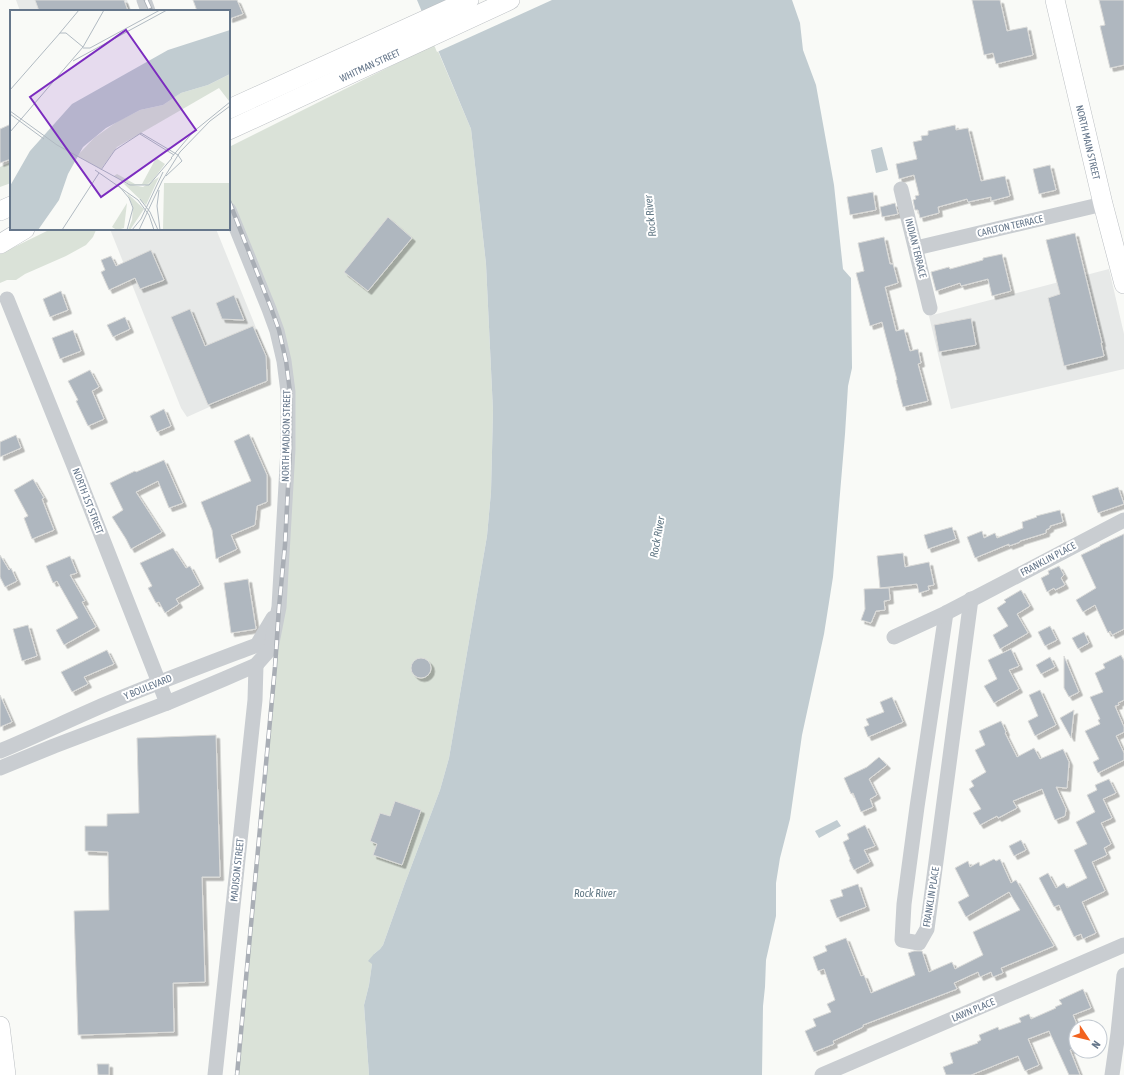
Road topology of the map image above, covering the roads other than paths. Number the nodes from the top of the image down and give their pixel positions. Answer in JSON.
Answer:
{"nodes":[{"id":1,"x":144,"y":0,"type":"edge"},
{"id":2,"x":469,"y":0,"type":"edge"},
{"id":3,"x":510,"y":0,"type":"edge"},
{"id":4,"x":1055,"y":0,"type":"edge"},
{"id":5,"x":148,"y":10,"type":"edge"},
{"id":6,"x":340,"y":69,"type":"junction"},
{"id":7,"x":240,"y":111,"type":"edge"},
{"id":8,"x":230,"y":128,"type":"edge"},
{"id":9,"x":901,"y":189,"type":"dead end"},
{"id":10,"x":10,"y":196,"type":"edge"},
{"id":11,"x":0,"y":198,"type":"edge"},
{"id":12,"x":1103,"y":204,"type":"junction"},
{"id":13,"x":10,"y":206,"type":"edge"},
{"id":14,"x":0,"y":211,"type":"edge"},
{"id":15,"x":230,"y":212,"type":"edge"},
{"id":16,"x":10,"y":228,"type":"edge"},
{"id":17,"x":23,"y":230,"type":"edge"},
{"id":18,"x":0,"y":232,"type":"edge"},
{"id":19,"x":0,"y":244,"type":"edge"},
{"id":20,"x":916,"y":248,"type":"junction"},
{"id":21,"x":1124,"y":284,"type":"edge"},
{"id":22,"x":7,"y":299,"type":"dead end"},
{"id":23,"x":930,"y":308,"type":"dead end"},
{"id":24,"x":1124,"y":520,"type":"edge"},
{"id":25,"x":972,"y":599,"type":"junction"},
{"id":26,"x":279,"y":607,"type":"junction"},
{"id":27,"x":946,"y":613,"type":"junction"},
{"id":28,"x":894,"y":637,"type":"dead end"},
{"id":29,"x":256,"y":665,"type":"junction"},
{"id":30,"x":159,"y":683,"type":"junction"},
{"id":31,"x":167,"y":703,"type":"junction"},
{"id":32,"x":0,"y":751,"type":"edge"},
{"id":33,"x":0,"y":768,"type":"edge"},
{"id":34,"x":1124,"y":945,"type":"edge"},
{"id":35,"x":1124,"y":975,"type":"edge"},
{"id":36,"x":0,"y":1026,"type":"edge"},
{"id":37,"x":6,"y":1075,"type":"edge"},
{"id":38,"x":215,"y":1075,"type":"edge"},
{"id":39,"x":822,"y":1075,"type":"edge"},
{"id":40,"x":1112,"y":1075,"type":"edge"}],
"edges":[{"from":1,"to":5,"type":"street"},
{"from":2,"to":6,"type":"main road","name":"WHITMAN STREET"},
{"from":3,"to":6,"type":"main road","name":"WHITMAN STREET"},
{"from":4,"to":12,"type":"main road","name":"NORTH MAIN STREET"},
{"from":6,"to":7,"type":"main road","name":"WHITMAN STREET"},
{"from":7,"to":8,"type":"main road","name":"WHITMAN STREET"},
{"from":9,"to":20,"type":"street","name":"INDIAN TERRACE"},
{"from":10,"to":11,"type":"main road"},
{"from":12,"to":20,"type":"street","name":"CARLTON TERRACE"},
{"from":12,"to":21,"type":"main road","name":"NORTH MAIN STREET"},
{"from":13,"to":14,"type":"main road"},
{"from":15,"to":26,"type":"street","name":"NORTH MADISON STREET"},
{"from":16,"to":18,"type":"main road"},
{"from":17,"to":19,"type":"main road"},
{"from":20,"to":23,"type":"street","name":"INDIAN TERRACE"},
{"from":22,"to":30,"type":"street","name":"NORTH 1ST STREET"},
{"from":24,"to":25,"type":"street","name":"FRANKLIN PLACE"},
{"from":25,"to":27,"type":"street","name":"FRANKLIN PLACE"},
{"from":25,"to":27,"type":"street","name":"FRANKLIN PLACE"},
{"from":26,"to":29,"type":"street","name":"NORTH MADISON STREET"},
{"from":26,"to":30,"type":"street","name":"Y BOULEVARD"},
{"from":27,"to":28,"type":"street","name":"FRANKLIN PLACE"},
{"from":29,"to":31,"type":"street"},
{"from":29,"to":38,"type":"street","name":"MADISON STREET"},
{"from":30,"to":31,"type":"street","name":"NORTH 1ST STREET"},
{"from":30,"to":32,"type":"street","name":"Y BOULEVARD"},
{"from":31,"to":33,"type":"street"},
{"from":34,"to":39,"type":"street","name":"LAWN PLACE"},
{"from":35,"to":40,"type":"street"},
{"from":36,"to":37,"type":"main road"}]}
